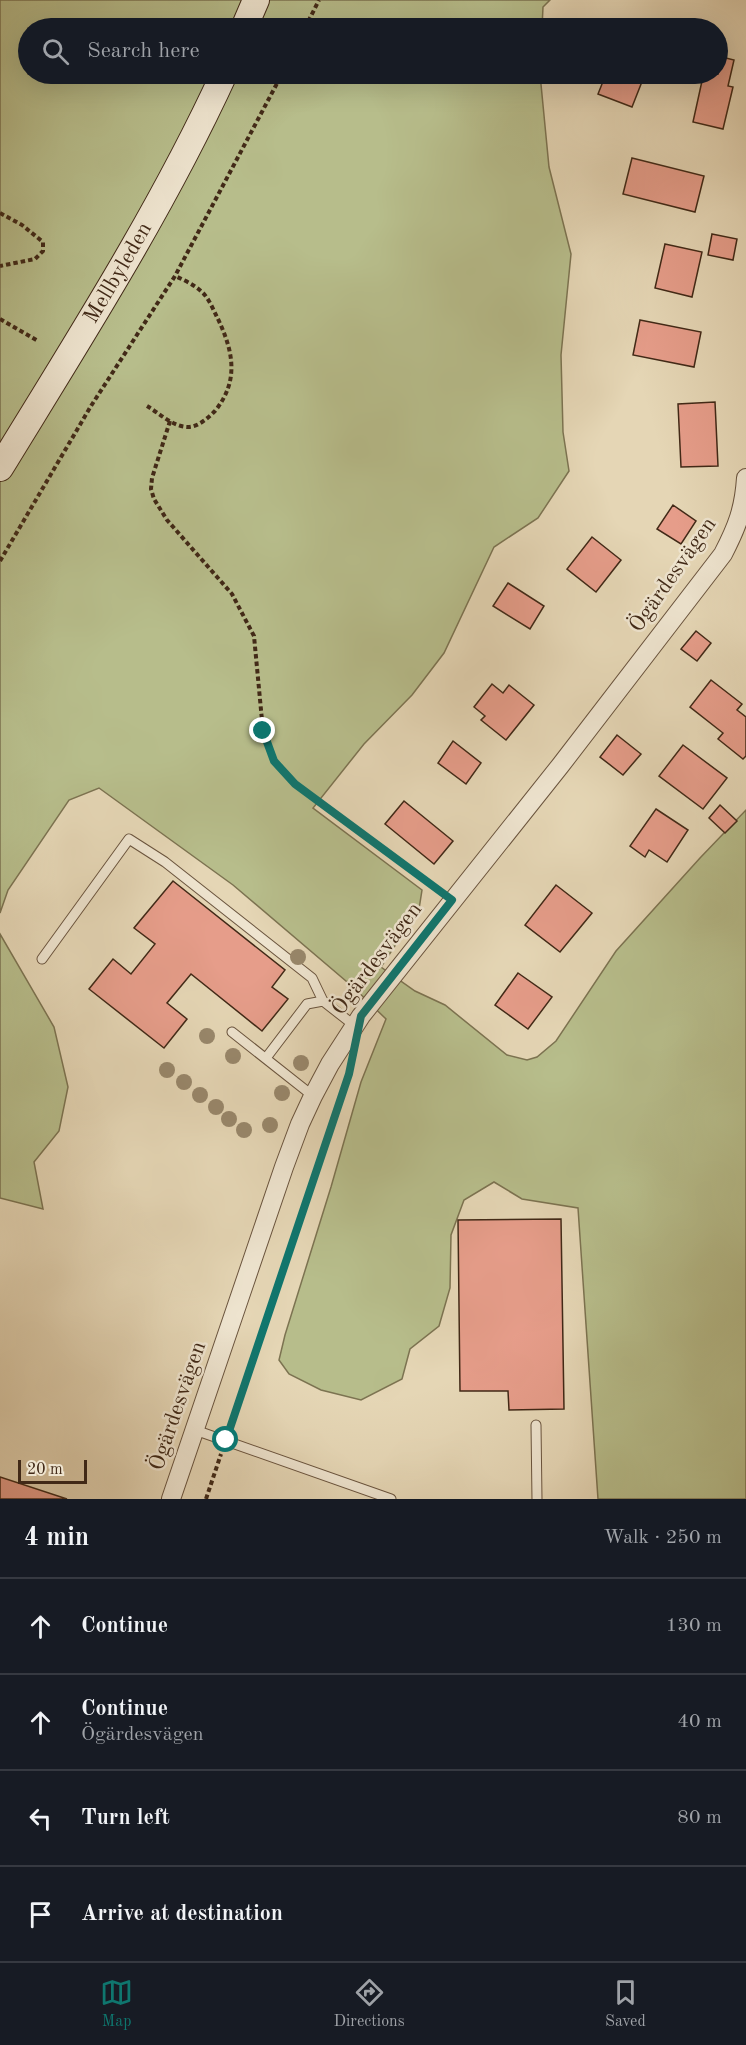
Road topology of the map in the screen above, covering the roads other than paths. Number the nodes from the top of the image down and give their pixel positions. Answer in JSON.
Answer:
{"nodes":[{"id":1,"x":256,"y":0,"type":"edge"},
{"id":2,"x":248,"y":18,"type":"edge"},
{"id":3,"x":219,"y":84,"type":"edge"},
{"id":4,"x":0,"y":468,"type":"edge"},
{"id":5,"x":746,"y":478,"type":"edge"},
{"id":6,"x":42,"y":958,"type":"dead end"},
{"id":7,"x":323,"y":1001,"type":"junction"},
{"id":8,"x":355,"y":1026,"type":"junction"},
{"id":9,"x":232,"y":1032,"type":"dead end"},
{"id":10,"x":266,"y":1059,"type":"junction"},
{"id":11,"x":313,"y":1096,"type":"junction"},
{"id":12,"x":536,"y":1425,"type":"dead end"},
{"id":13,"x":195,"y":1430,"type":"junction"},
{"id":14,"x":171,"y":1499,"type":"edge"},
{"id":15,"x":391,"y":1499,"type":"edge"},
{"id":16,"x":537,"y":1499,"type":"edge"}],
"edges":[{"from":1,"to":2,"type":"main road"},
{"from":3,"to":4,"type":"main road","name":"Mellbyleden"},
{"from":5,"to":8,"type":"street","name":"Ögärdesvägen"},
{"from":6,"to":7,"type":"lane"},
{"from":7,"to":8,"type":"lane"},
{"from":7,"to":10,"type":"lane"},
{"from":8,"to":11,"type":"street","name":"Ögärdesvägen"},
{"from":9,"to":10,"type":"lane"},
{"from":10,"to":11,"type":"lane"},
{"from":11,"to":13,"type":"street","name":"Ögärdesvägen"},
{"from":12,"to":16,"type":"lane"},
{"from":13,"to":14,"type":"street","name":"Ögärdesvägen"},
{"from":13,"to":15,"type":"lane"}]}
